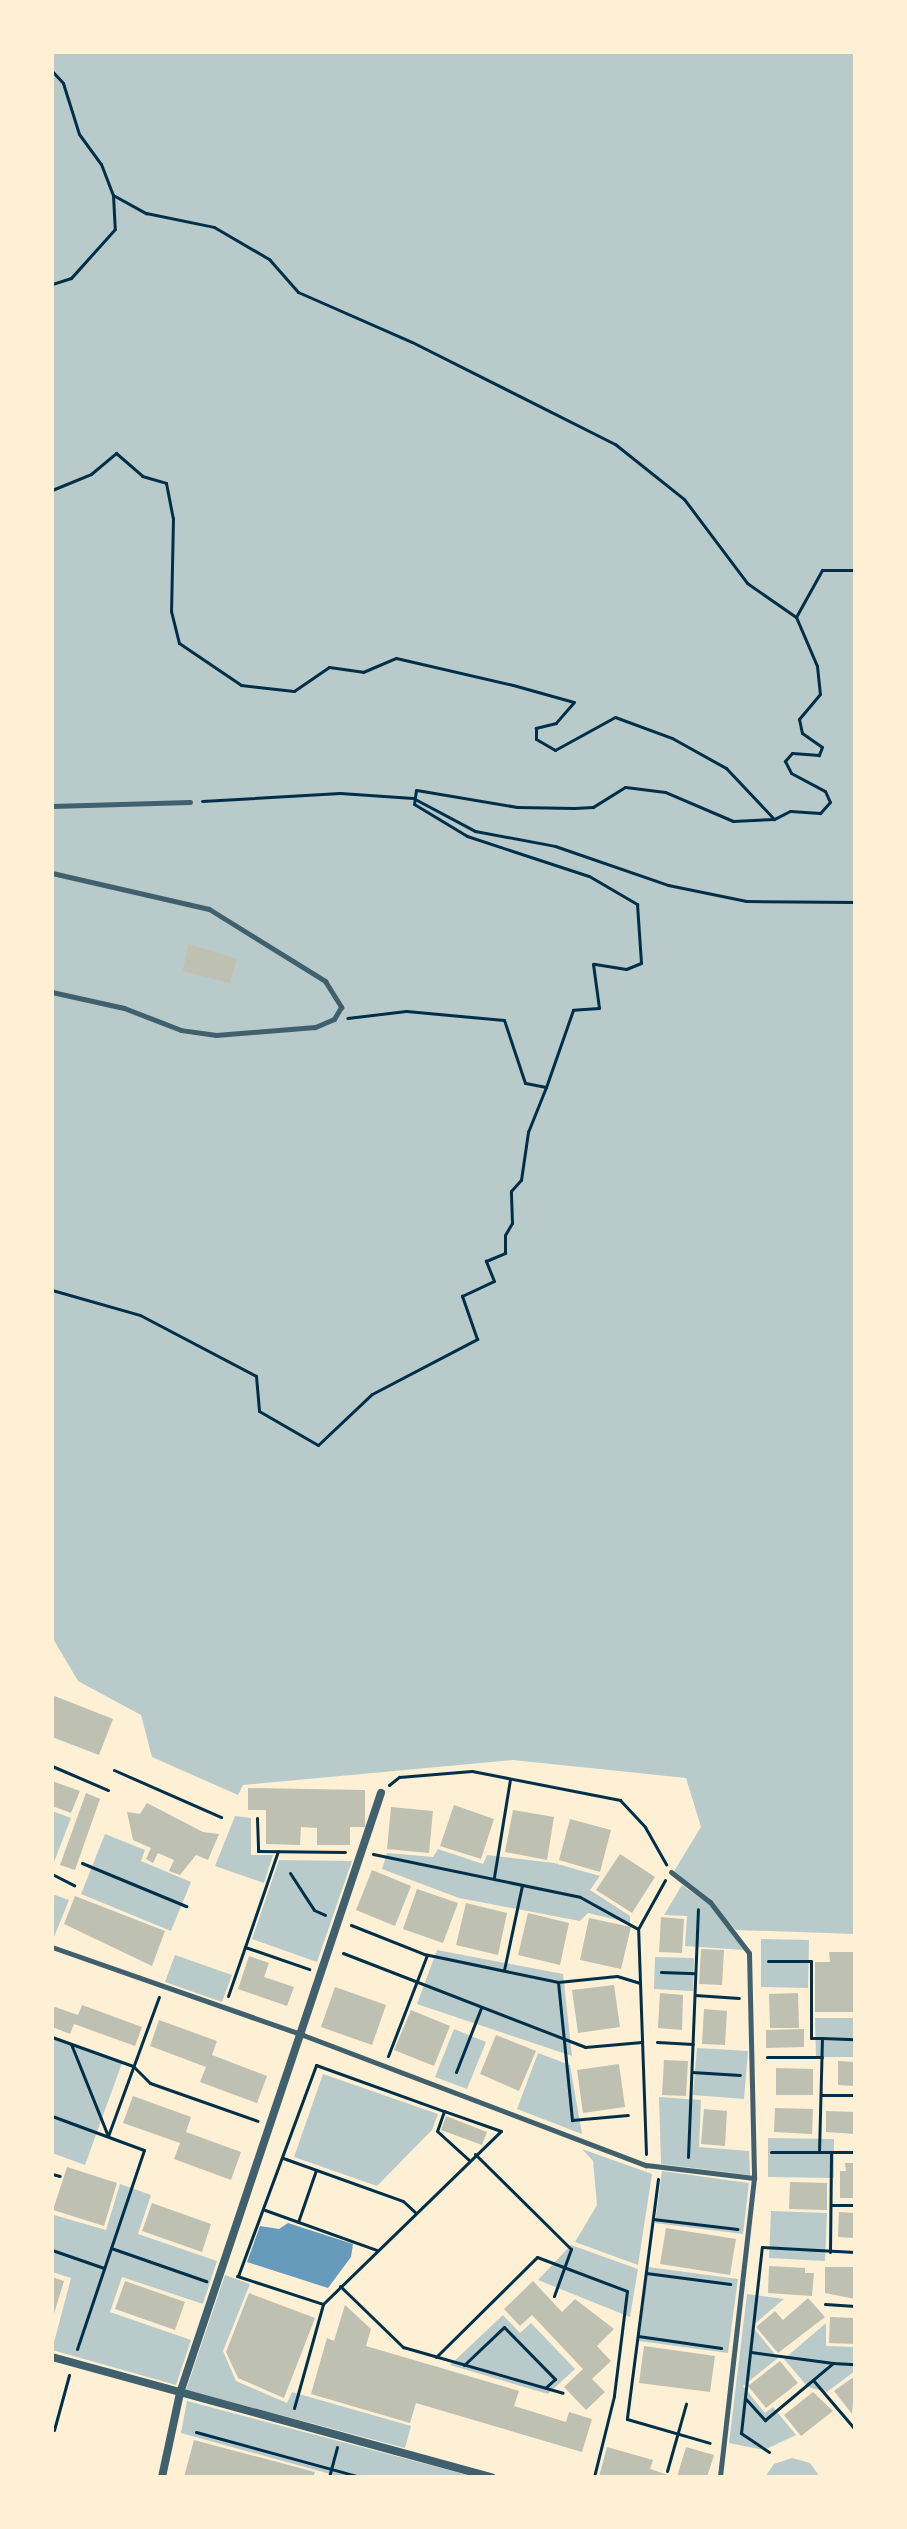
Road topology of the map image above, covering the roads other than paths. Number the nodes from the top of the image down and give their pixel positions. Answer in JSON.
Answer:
{"nodes":[{"id":1,"x":190,"y":802,"type":"road end"},
{"id":2,"x":52,"y":806,"type":"edge"},
{"id":3,"x":52,"y":873,"type":"edge"},
{"id":4,"x":52,"y":992,"type":"edge"},
{"id":5,"x":381,"y":1793,"type":"road end"},
{"id":6,"x":671,"y":1872,"type":"road end"},
{"id":7,"x":52,"y":1947,"type":"edge"},
{"id":8,"x":303,"y":2035,"type":"junction"},
{"id":9,"x":754,"y":2178,"type":"junction"},
{"id":10,"x":52,"y":2357,"type":"edge"},
{"id":11,"x":180,"y":2393,"type":"junction"},
{"id":12,"x":162,"y":2477,"type":"edge"},
{"id":13,"x":492,"y":2477,"type":"edge"},
{"id":14,"x":720,"y":2477,"type":"edge"}],
"edges":[{"from":1,"to":2,"type":"lane"},
{"from":3,"to":4,"type":"lane"},
{"from":5,"to":8,"type":"street"},
{"from":6,"to":9,"type":"lane"},
{"from":7,"to":8,"type":"lane"},
{"from":8,"to":9,"type":"lane"},
{"from":8,"to":11,"type":"street"},
{"from":9,"to":14,"type":"lane"},
{"from":10,"to":11,"type":"street"},
{"from":11,"to":12,"type":"street"},
{"from":11,"to":13,"type":"street"}]}
